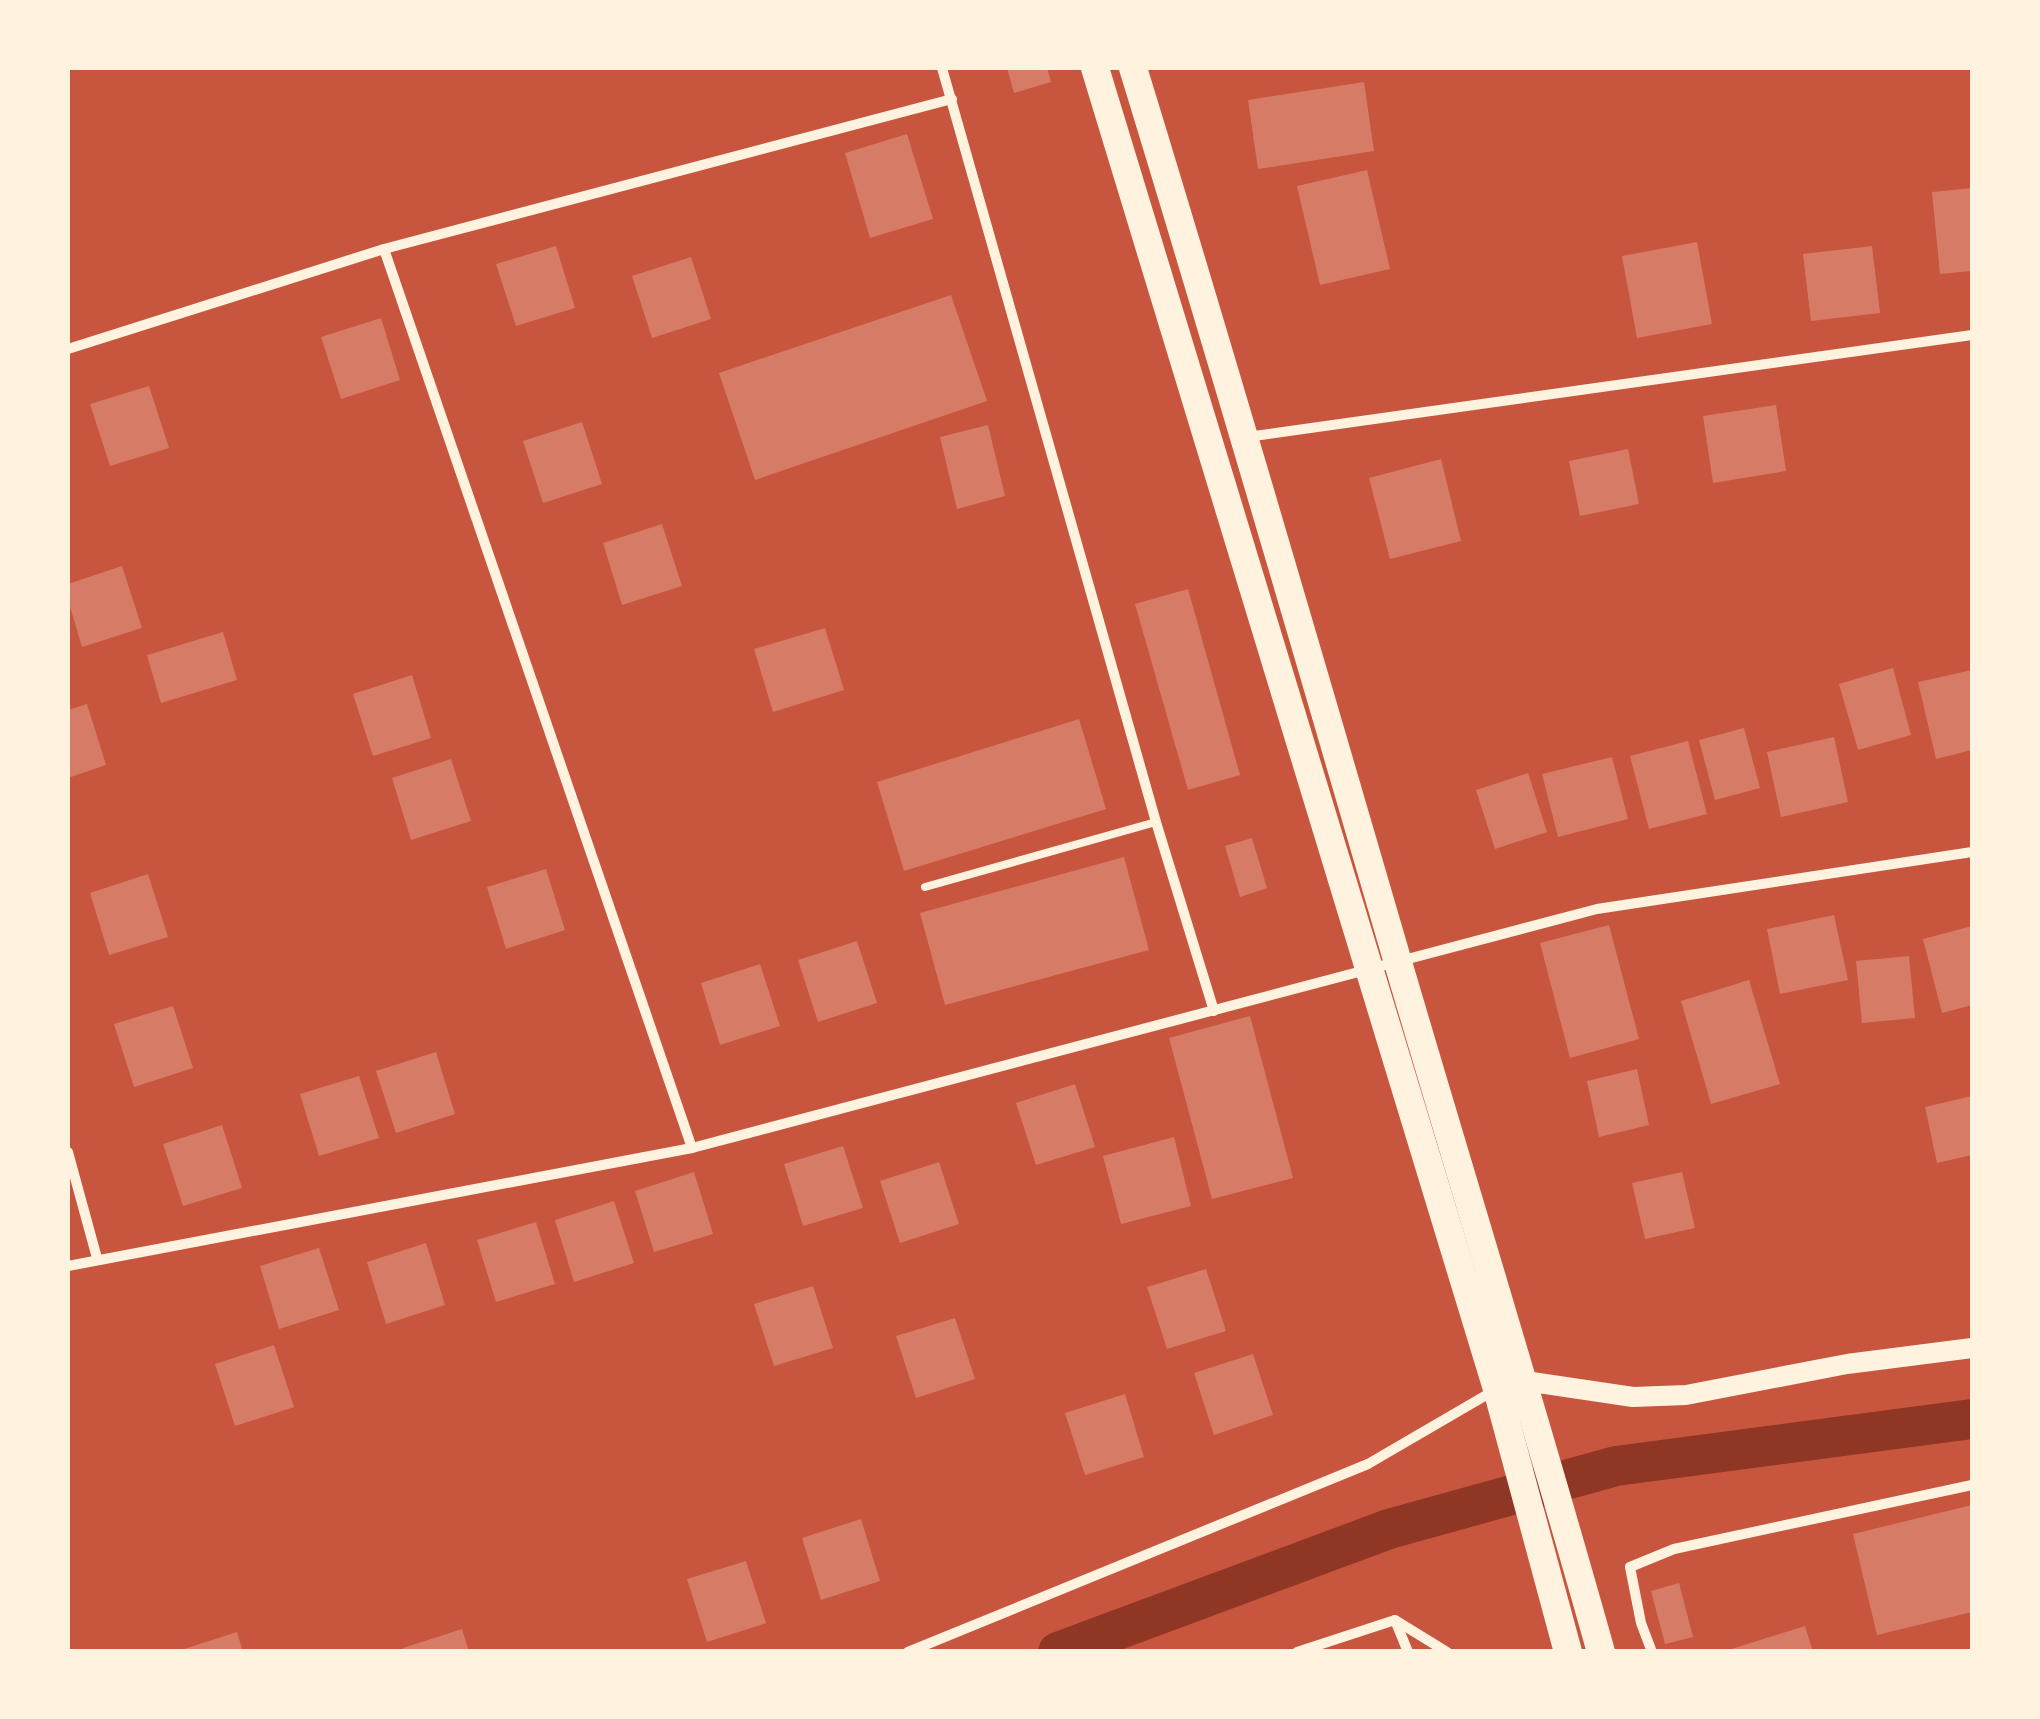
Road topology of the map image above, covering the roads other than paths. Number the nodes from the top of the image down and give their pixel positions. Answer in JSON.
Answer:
{"nodes":[{"id":1,"x":942,"y":68,"type":"edge"},
{"id":2,"x":1096,"y":68,"type":"edge"},
{"id":3,"x":1132,"y":68,"type":"edge"},
{"id":4,"x":952,"y":99,"type":"junction"},
{"id":5,"x":384,"y":249,"type":"junction"},
{"id":6,"x":1972,"y":335,"type":"edge"},
{"id":7,"x":68,"y":349,"type":"edge"},
{"id":8,"x":1246,"y":437,"type":"junction"},
{"id":9,"x":1156,"y":822,"type":"junction"},
{"id":10,"x":1972,"y":852,"type":"edge"},
{"id":11,"x":925,"y":888,"type":"dead end"},
{"id":12,"x":1398,"y":962,"type":"junction"},
{"id":13,"x":1370,"y":970,"type":"junction"},
{"id":14,"x":1214,"y":1011,"type":"junction"},
{"id":15,"x":692,"y":1148,"type":"junction"},
{"id":16,"x":68,"y":1152,"type":"edge"},
{"id":17,"x":97,"y":1258,"type":"junction"},
{"id":18,"x":68,"y":1266,"type":"edge"},
{"id":19,"x":1972,"y":1348,"type":"edge"},
{"id":20,"x":1511,"y":1385,"type":"junction"},
{"id":21,"x":1972,"y":1485,"type":"edge"},
{"id":22,"x":1395,"y":1620,"type":"junction"},
{"id":23,"x":908,"y":1652,"type":"edge"},
{"id":24,"x":1297,"y":1652,"type":"edge"},
{"id":25,"x":1408,"y":1652,"type":"edge"},
{"id":26,"x":1448,"y":1652,"type":"edge"},
{"id":27,"x":1568,"y":1652,"type":"edge"},
{"id":28,"x":1602,"y":1652,"type":"edge"},
{"id":29,"x":1652,"y":1652,"type":"edge"}],
"edges":[{"from":1,"to":4,"type":"street"},
{"from":2,"to":13,"type":"highway"},
{"from":3,"to":8,"type":"highway"},
{"from":4,"to":5,"type":"street"},
{"from":4,"to":9,"type":"street"},
{"from":5,"to":7,"type":"street"},
{"from":5,"to":15,"type":"street"},
{"from":6,"to":8,"type":"street"},
{"from":8,"to":12,"type":"highway"},
{"from":9,"to":11,"type":"lane"},
{"from":9,"to":14,"type":"street"},
{"from":10,"to":12,"type":"street"},
{"from":12,"to":13,"type":"street"},
{"from":12,"to":20,"type":"highway"},
{"from":13,"to":14,"type":"street"},
{"from":13,"to":20,"type":"highway"},
{"from":14,"to":15,"type":"street"},
{"from":15,"to":17,"type":"street"},
{"from":16,"to":17,"type":"street"},
{"from":17,"to":18,"type":"street"},
{"from":19,"to":20,"type":"main road"},
{"from":20,"to":23,"type":"street"},
{"from":20,"to":27,"type":"highway"},
{"from":20,"to":28,"type":"highway"},
{"from":21,"to":29,"type":"street"},
{"from":22,"to":24,"type":"street"},
{"from":22,"to":25,"type":"street"},
{"from":22,"to":26,"type":"street"}]}
